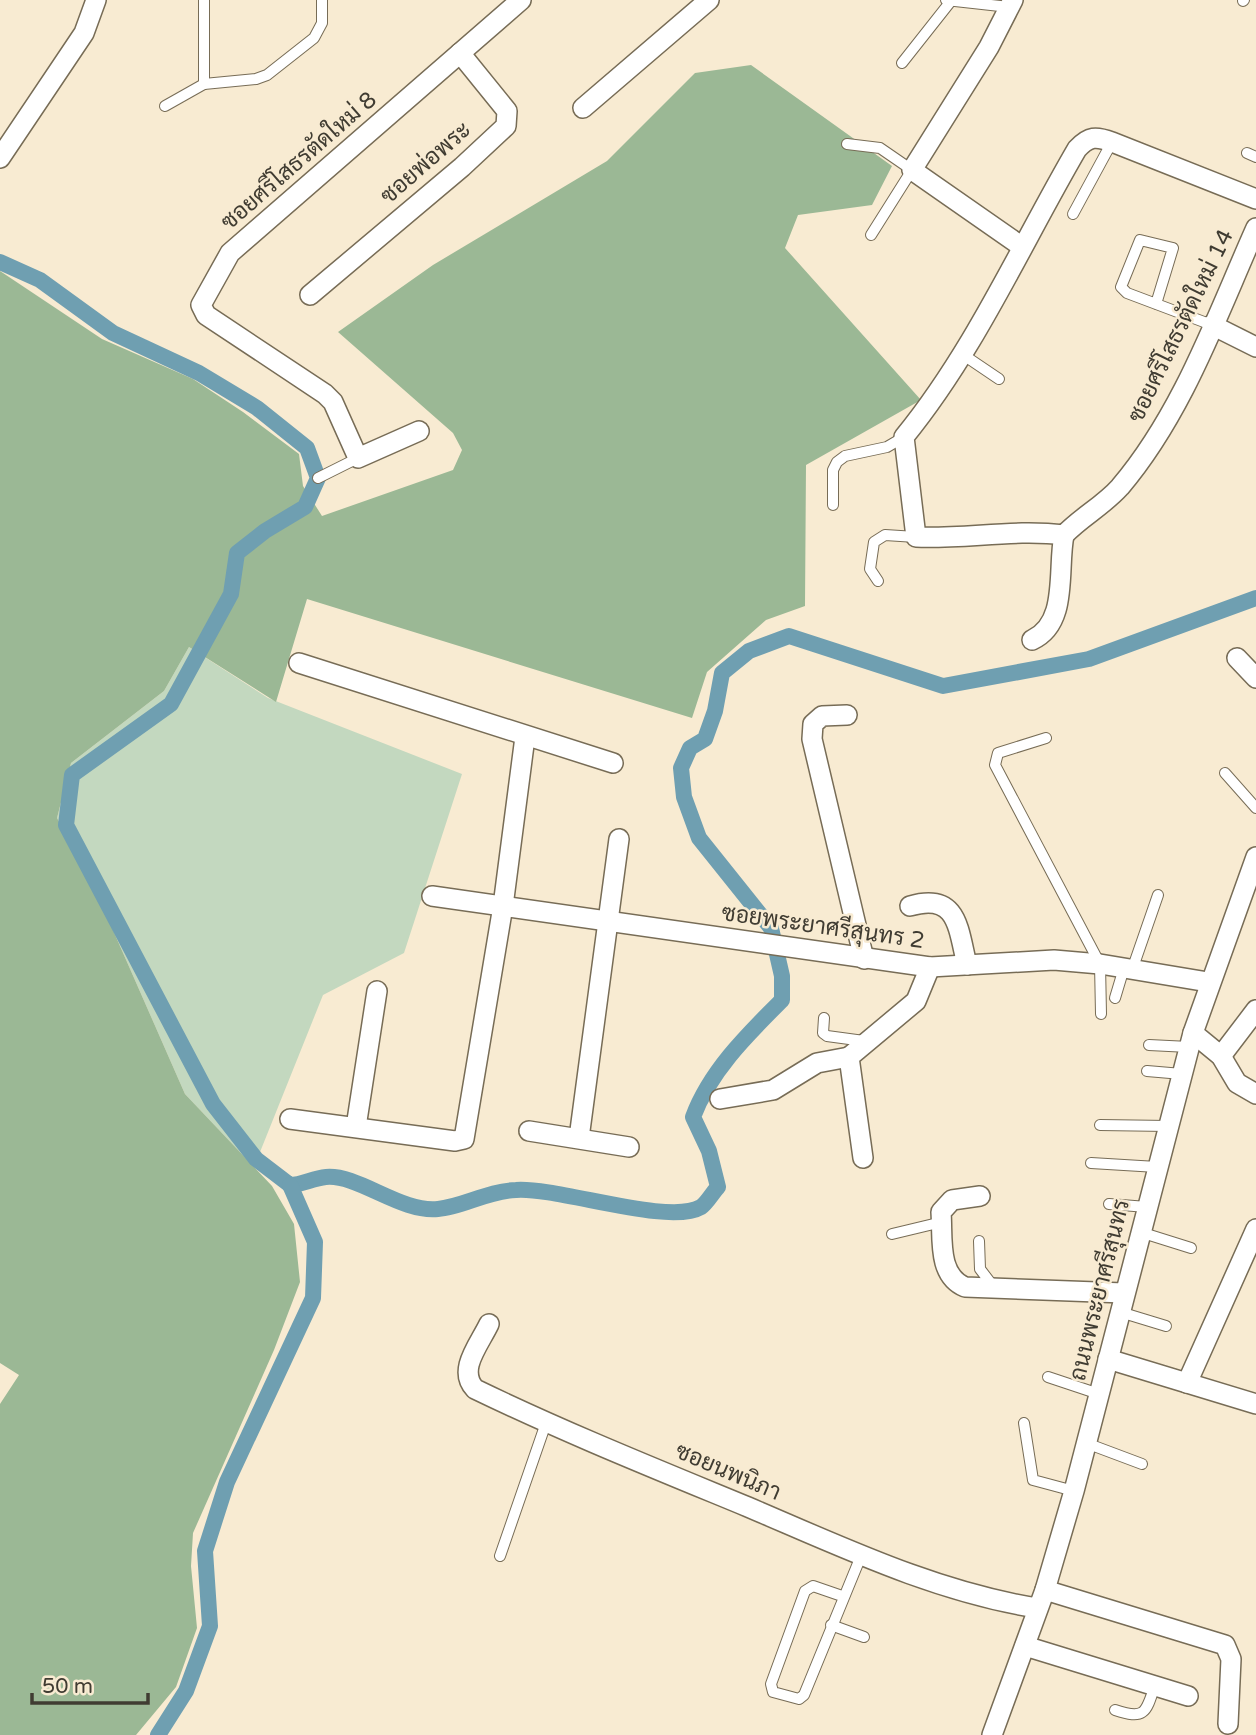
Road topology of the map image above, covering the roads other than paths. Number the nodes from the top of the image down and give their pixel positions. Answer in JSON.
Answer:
{"nodes":[{"id":1,"x":96,"y":0,"type":"edge"},
{"id":2,"x":204,"y":0,"type":"edge"},
{"id":3,"x":322,"y":0,"type":"edge"},
{"id":4,"x":521,"y":0,"type":"edge"},
{"id":5,"x":709,"y":0,"type":"edge"},
{"id":6,"x":948,"y":0,"type":"edge"},
{"id":7,"x":1011,"y":3,"type":"edge"},
{"id":8,"x":460,"y":53,"type":"junction"},
{"id":9,"x":902,"y":63,"type":"dead end"},
{"id":10,"x":204,"y":84,"type":"junction"},
{"id":11,"x":165,"y":106,"type":"dead end"},
{"id":12,"x":583,"y":108,"type":"dead end"},
{"id":13,"x":1112,"y":142,"type":"junction"},
{"id":14,"x":848,"y":144,"type":"dead end"},
{"id":15,"x":0,"y":158,"type":"edge"},
{"id":16,"x":912,"y":170,"type":"junction"},
{"id":17,"x":1256,"y":199,"type":"edge"},
{"id":18,"x":1073,"y":214,"type":"dead end"},
{"id":19,"x":1256,"y":228,"type":"edge"},
{"id":20,"x":871,"y":235,"type":"dead end"},
{"id":21,"x":1021,"y":246,"type":"junction"},
{"id":22,"x":310,"y":295,"type":"dead end"},
{"id":23,"x":1156,"y":304,"type":"junction"},
{"id":24,"x":1212,"y":326,"type":"junction"},
{"id":25,"x":1256,"y":347,"type":"edge"},
{"id":26,"x":962,"y":354,"type":"junction"},
{"id":27,"x":999,"y":379,"type":"dead end"},
{"id":28,"x":419,"y":431,"type":"dead end"},
{"id":29,"x":904,"y":437,"type":"junction"},
{"id":30,"x":358,"y":458,"type":"junction"},
{"id":31,"x":318,"y":478,"type":"dead end"},
{"id":32,"x":833,"y":505,"type":"dead end"},
{"id":33,"x":1064,"y":535,"type":"junction"},
{"id":34,"x":916,"y":537,"type":"junction"},
{"id":35,"x":878,"y":581,"type":"dead end"},
{"id":36,"x":1032,"y":640,"type":"dead end"},
{"id":37,"x":1237,"y":658,"type":"dead end"},
{"id":38,"x":299,"y":663,"type":"dead end"},
{"id":39,"x":1256,"y":678,"type":"edge"},
{"id":40,"x":847,"y":715,"type":"dead end"},
{"id":41,"x":525,"y":737,"type":"junction"},
{"id":42,"x":1046,"y":738,"type":"dead end"},
{"id":43,"x":613,"y":763,"type":"dead end"},
{"id":44,"x":1225,"y":773,"type":"dead end"},
{"id":45,"x":1256,"y":808,"type":"edge"},
{"id":46,"x":620,"y":839,"type":"dead end"},
{"id":47,"x":1256,"y":856,"type":"edge"},
{"id":48,"x":1158,"y":895,"type":"dead end"},
{"id":49,"x":432,"y":896,"type":"dead end"},
{"id":50,"x":503,"y":906,"type":"junction"},
{"id":51,"x":910,"y":906,"type":"dead end"},
{"id":52,"x":608,"y":921,"type":"junction"},
{"id":53,"x":864,"y":959,"type":"junction"},
{"id":54,"x":1100,"y":964,"type":"junction"},
{"id":55,"x":967,"y":965,"type":"junction"},
{"id":56,"x":930,"y":967,"type":"junction"},
{"id":57,"x":1128,"y":969,"type":"junction"},
{"id":58,"x":1208,"y":982,"type":"junction"},
{"id":59,"x":377,"y":991,"type":"dead end"},
{"id":60,"x":1115,"y":998,"type":"dead end"},
{"id":61,"x":1256,"y":1010,"type":"edge"},
{"id":62,"x":1101,"y":1014,"type":"dead end"},
{"id":63,"x":824,"y":1018,"type":"dead end"},
{"id":64,"x":1191,"y":1040,"type":"junction"},
{"id":65,"x":865,"y":1041,"type":"junction"},
{"id":66,"x":1149,"y":1045,"type":"dead end"},
{"id":67,"x":1221,"y":1056,"type":"junction"},
{"id":68,"x":849,"y":1057,"type":"junction"},
{"id":69,"x":1147,"y":1071,"type":"dead end"},
{"id":70,"x":1182,"y":1074,"type":"junction"},
{"id":71,"x":1256,"y":1094,"type":"edge"},
{"id":72,"x":720,"y":1098,"type":"dead end"},
{"id":73,"x":290,"y":1119,"type":"dead end"},
{"id":74,"x":1100,"y":1125,"type":"dead end"},
{"id":75,"x":1168,"y":1126,"type":"junction"},
{"id":76,"x":356,"y":1127,"type":"junction"},
{"id":77,"x":529,"y":1131,"type":"dead end"},
{"id":78,"x":579,"y":1138,"type":"junction"},
{"id":79,"x":629,"y":1147,"type":"dead end"},
{"id":80,"x":863,"y":1158,"type":"dead end"},
{"id":81,"x":1091,"y":1163,"type":"dead end"},
{"id":82,"x":1157,"y":1167,"type":"junction"},
{"id":83,"x":980,"y":1196,"type":"dead end"},
{"id":84,"x":1109,"y":1204,"type":"dead end"},
{"id":85,"x":1147,"y":1207,"type":"junction"},
{"id":86,"x":942,"y":1222,"type":"junction"},
{"id":87,"x":1256,"y":1229,"type":"edge"},
{"id":88,"x":1140,"y":1232,"type":"junction"},
{"id":89,"x":891,"y":1234,"type":"dead end"},
{"id":90,"x":979,"y":1241,"type":"dead end"},
{"id":91,"x":1191,"y":1248,"type":"dead end"},
{"id":92,"x":996,"y":1289,"type":"junction"},
{"id":93,"x":1122,"y":1302,"type":"junction"},
{"id":94,"x":489,"y":1325,"type":"dead end"},
{"id":95,"x":1166,"y":1326,"type":"dead end"},
{"id":96,"x":1108,"y":1359,"type":"junction"},
{"id":97,"x":1048,"y":1377,"type":"dead end"},
{"id":98,"x":1187,"y":1384,"type":"junction"},
{"id":99,"x":1099,"y":1394,"type":"junction"},
{"id":100,"x":1256,"y":1404,"type":"edge"},
{"id":101,"x":546,"y":1423,"type":"junction"},
{"id":102,"x":1024,"y":1423,"type":"dead end"},
{"id":103,"x":1086,"y":1443,"type":"junction"},
{"id":104,"x":1142,"y":1464,"type":"dead end"},
{"id":105,"x":1074,"y":1491,"type":"junction"},
{"id":106,"x":499,"y":1556,"type":"dead end"},
{"id":107,"x":860,"y":1556,"type":"junction"},
{"id":108,"x":1045,"y":1590,"type":"junction"},
{"id":109,"x":842,"y":1596,"type":"junction"},
{"id":110,"x":1037,"y":1608,"type":"junction"},
{"id":111,"x":831,"y":1625,"type":"junction"},
{"id":112,"x":864,"y":1637,"type":"dead end"},
{"id":113,"x":1025,"y":1646,"type":"junction"},
{"id":114,"x":1155,"y":1685,"type":"junction"},
{"id":115,"x":1188,"y":1696,"type":"dead end"},
{"id":116,"x":1115,"y":1710,"type":"dead end"},
{"id":117,"x":1228,"y":1724,"type":"dead end"},
{"id":118,"x":992,"y":1735,"type":"edge"}],
"edges":[{"from":1,"to":15,"type":"street"},
{"from":2,"to":10,"type":"lane"},
{"from":3,"to":10,"type":"lane"},
{"from":4,"to":8,"type":"street","name":"ซอยศรีโสธรตัดใหม่ 8"},
{"from":5,"to":12,"type":"street"},
{"from":6,"to":7,"type":"lane"},
{"from":6,"to":9,"type":"lane"},
{"from":7,"to":16,"type":"street"},
{"from":8,"to":22,"type":"street","name":"ซอยพ่อพระ"},
{"from":8,"to":30,"type":"street","name":"ซอยศรีโสธรตัดใหม่ 8"},
{"from":10,"to":11,"type":"lane"},
{"from":13,"to":17,"type":"street"},
{"from":13,"to":18,"type":"lane"},
{"from":13,"to":21,"type":"street"},
{"from":14,"to":16,"type":"lane"},
{"from":16,"to":20,"type":"lane"},
{"from":16,"to":21,"type":"street"},
{"from":19,"to":24,"type":"street","name":"ซอยศรีโสธรตัดใหม่ 14"},
{"from":21,"to":26,"type":"street"},
{"from":23,"to":23,"type":"lane"},
{"from":23,"to":24,"type":"lane"},
{"from":24,"to":25,"type":"street"},
{"from":24,"to":33,"type":"street","name":"ซอยศรีโสธรตัดใหม่ 14"},
{"from":26,"to":27,"type":"lane"},
{"from":26,"to":29,"type":"street"},
{"from":28,"to":30,"type":"street"},
{"from":29,"to":32,"type":"lane"},
{"from":29,"to":34,"type":"street"},
{"from":30,"to":31,"type":"lane"},
{"from":33,"to":34,"type":"street"},
{"from":33,"to":36,"type":"street"},
{"from":34,"to":35,"type":"lane"},
{"from":37,"to":39,"type":"street"},
{"from":38,"to":41,"type":"street"},
{"from":40,"to":53,"type":"street"},
{"from":41,"to":43,"type":"street"},
{"from":41,"to":50,"type":"street"},
{"from":42,"to":54,"type":"lane"},
{"from":44,"to":45,"type":"lane"},
{"from":46,"to":52,"type":"street"},
{"from":47,"to":58,"type":"street","name":"ถนนพระยาศรีสุนทร"},
{"from":48,"to":57,"type":"lane"},
{"from":49,"to":50,"type":"street","name":"ซอยพระยาศรีสุนทร 2"},
{"from":50,"to":52,"type":"street","name":"ซอยพระยาศรีสุนทร 2"},
{"from":50,"to":76,"type":"street"},
{"from":51,"to":55,"type":"street"},
{"from":52,"to":53,"type":"street","name":"ซอยพระยาศรีสุนทร 2"},
{"from":52,"to":78,"type":"street"},
{"from":53,"to":56,"type":"street","name":"ซอยพระยาศรีสุนทร 2"},
{"from":54,"to":55,"type":"street","name":"ซอยพระยาศรีสุนทร 2"},
{"from":54,"to":57,"type":"street","name":"ซอยพระยาศรีสุนทร 2"},
{"from":54,"to":62,"type":"lane"},
{"from":55,"to":56,"type":"street","name":"ซอยพระยาศรีสุนทร 2"},
{"from":56,"to":65,"type":"street"},
{"from":57,"to":58,"type":"street","name":"ซอยพระยาศรีสุนทร 2"},
{"from":57,"to":60,"type":"lane"},
{"from":58,"to":64,"type":"street","name":"ถนนพระยาศรีสุนทร"},
{"from":59,"to":76,"type":"street"},
{"from":61,"to":67,"type":"street"},
{"from":63,"to":65,"type":"lane"},
{"from":64,"to":66,"type":"lane"},
{"from":64,"to":67,"type":"street"},
{"from":64,"to":70,"type":"street","name":"ถนนพระยาศรีสุนทร"},
{"from":65,"to":68,"type":"street"},
{"from":67,"to":71,"type":"street"},
{"from":68,"to":72,"type":"street"},
{"from":68,"to":80,"type":"street"},
{"from":69,"to":70,"type":"lane"},
{"from":70,"to":75,"type":"street","name":"ถนนพระยาศรีสุนทร"},
{"from":73,"to":76,"type":"street"},
{"from":74,"to":75,"type":"lane"},
{"from":75,"to":82,"type":"street","name":"ถนนพระยาศรีสุนทร"},
{"from":77,"to":78,"type":"street"},
{"from":78,"to":79,"type":"street"},
{"from":81,"to":82,"type":"lane"},
{"from":82,"to":85,"type":"street","name":"ถนนพระยาศรีสุนทร"},
{"from":83,"to":86,"type":"street"},
{"from":84,"to":85,"type":"lane"},
{"from":85,"to":88,"type":"street","name":"ถนนพระยาศรีสุนทร"},
{"from":86,"to":89,"type":"lane"},
{"from":86,"to":92,"type":"street"},
{"from":87,"to":98,"type":"street"},
{"from":88,"to":91,"type":"lane"},
{"from":88,"to":93,"type":"street","name":"ถนนพระยาศรีสุนทร"},
{"from":90,"to":92,"type":"lane"},
{"from":92,"to":93,"type":"street"},
{"from":93,"to":95,"type":"lane"},
{"from":93,"to":96,"type":"street","name":"ถนนพระยาศรีสุนทร"},
{"from":94,"to":101,"type":"street","name":"ซอยนพนิภา"},
{"from":96,"to":98,"type":"street"},
{"from":96,"to":99,"type":"street","name":"ถนนพระยาศรีสุนทร"},
{"from":97,"to":99,"type":"lane"},
{"from":98,"to":100,"type":"street"},
{"from":99,"to":103,"type":"street","name":"ถนนพระยาศรีสุนทร"},
{"from":101,"to":106,"type":"lane"},
{"from":101,"to":107,"type":"street","name":"ซอยนพนิภา"},
{"from":102,"to":105,"type":"lane"},
{"from":103,"to":104,"type":"lane"},
{"from":103,"to":105,"type":"street","name":"ถนนพระยาศรีสุนทร"},
{"from":105,"to":108,"type":"street","name":"ถนนพระยาศรีสุนทร"},
{"from":107,"to":109,"type":"lane"},
{"from":107,"to":110,"type":"street","name":"ซอยนพนิภา"},
{"from":108,"to":110,"type":"street","name":"ถนนพระยาศรีสุนทร"},
{"from":108,"to":117,"type":"street"},
{"from":109,"to":111,"type":"lane"},
{"from":109,"to":111,"type":"lane"},
{"from":110,"to":113,"type":"street","name":"ถนนพระยาศรีสุนทร"},
{"from":111,"to":112,"type":"lane"},
{"from":113,"to":114,"type":"street"},
{"from":113,"to":118,"type":"street","name":"ถนนพระยาศรีสุนทร"},
{"from":114,"to":115,"type":"street"},
{"from":114,"to":116,"type":"lane"}]}
